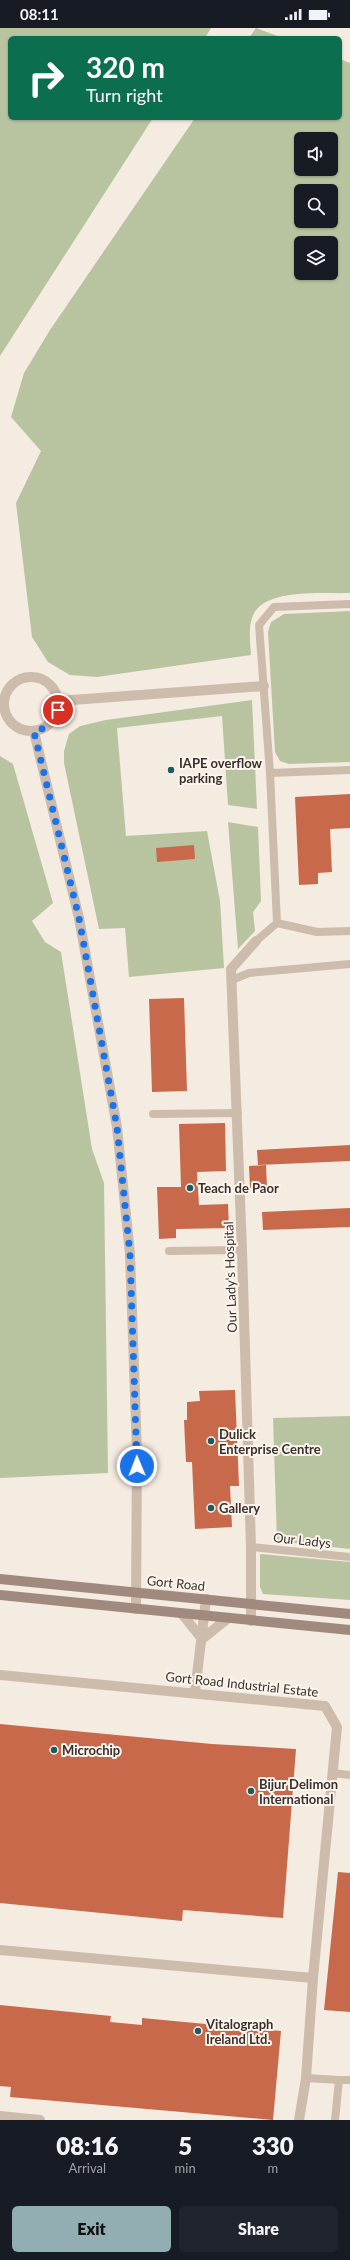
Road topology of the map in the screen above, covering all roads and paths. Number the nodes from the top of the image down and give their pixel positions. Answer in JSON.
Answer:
{"nodes":[{"id":1,"x":350,"y":604,"type":"edge"},
{"id":2,"x":264,"y":686,"type":"junction"},
{"id":3,"x":58,"y":700,"type":"junction"},
{"id":4,"x":34,"y":732,"type":"junction"},
{"id":5,"x":350,"y":770,"type":"edge"},
{"id":6,"x":270,"y":773,"type":"junction"},
{"id":7,"x":277,"y":923,"type":"junction"},
{"id":8,"x":350,"y":931,"type":"edge"},
{"id":9,"x":256,"y":941,"type":"joint"},
{"id":10,"x":350,"y":964,"type":"edge"},
{"id":11,"x":232,"y":980,"type":"junction"},
{"id":12,"x":238,"y":1113,"type":"junction"},
{"id":13,"x":153,"y":1114,"type":"dead end"},
{"id":14,"x":242,"y":1250,"type":"junction"},
{"id":15,"x":169,"y":1251,"type":"dead end"},
{"id":16,"x":251,"y":1547,"type":"junction"},
{"id":17,"x":350,"y":1557,"type":"edge"},
{"id":18,"x":0,"y":1579,"type":"edge"},
{"id":19,"x":137,"y":1592,"type":"junction"},
{"id":20,"x":0,"y":1596,"type":"edge"},
{"id":21,"x":206,"y":1599,"type":"junction"},
{"id":22,"x":250,"y":1604,"type":"junction"},
{"id":23,"x":136,"y":1609,"type":"junction"},
{"id":24,"x":182,"y":1614,"type":"junction"},
{"id":25,"x":350,"y":1614,"type":"edge"},
{"id":26,"x":205,"y":1616,"type":"junction"},
{"id":27,"x":227,"y":1618,"type":"junction"},
{"id":28,"x":251,"y":1621,"type":"junction"},
{"id":29,"x":350,"y":1630,"type":"edge"},
{"id":30,"x":202,"y":1639,"type":"junction"},
{"id":31,"x":0,"y":1675,"type":"edge"},
{"id":32,"x":195,"y":1692,"type":"junction"},
{"id":33,"x":332,"y":1773,"type":"junction"},
{"id":34,"x":350,"y":1776,"type":"edge"},
{"id":35,"x":0,"y":1950,"type":"edge"},
{"id":36,"x":313,"y":1978,"type":"junction"},
{"id":37,"x":306,"y":2078,"type":"junction"},
{"id":38,"x":339,"y":2080,"type":"junction"},
{"id":39,"x":350,"y":2080,"type":"edge"},
{"id":40,"x":0,"y":2116,"type":"edge"},
{"id":41,"x":40,"y":2120,"type":"edge"},
{"id":42,"x":299,"y":2120,"type":"edge"},
{"id":43,"x":335,"y":2120,"type":"edge"}],
"edges":[{"from":1,"to":2,"type":"lane"},
{"from":2,"to":3,"type":"street"},
{"from":2,"to":6,"type":"lane"},
{"from":3,"to":4,"type":"street"},
{"from":3,"to":4,"type":"street"},
{"from":4,"to":19,"type":"street"},
{"from":5,"to":6,"type":"lane"},
{"from":6,"to":7,"type":"lane"},
{"from":7,"to":8,"type":"lane"},
{"from":7,"to":9,"type":"lane"},
{"from":9,"to":11,"type":"street","name":"Our Lady's Hospital"},
{"from":10,"to":11,"type":"lane"},
{"from":11,"to":12,"type":"street","name":"Our Lady's Hospital"},
{"from":12,"to":13,"type":"lane"},
{"from":12,"to":14,"type":"street","name":"Our Lady's Hospital"},
{"from":14,"to":15,"type":"lane"},
{"from":14,"to":16,"type":"street","name":"Our Lady's Hospital"},
{"from":16,"to":17,"type":"lane","name":"Our Ladys"},
{"from":16,"to":22,"type":"street","name":"Our Lady's Hospital"},
{"from":18,"to":19,"type":"main road","name":"Gort Road"},
{"from":19,"to":21,"type":"main road","name":"Gort Road"},
{"from":19,"to":23,"type":"street"},
{"from":20,"to":23,"type":"main road"},
{"from":21,"to":22,"type":"main road","name":"Gort Road"},
{"from":21,"to":26,"type":"street"},
{"from":22,"to":25,"type":"main road","name":"Gort Road"},
{"from":22,"to":28,"type":"street","name":"Our Lady's Hospital"},
{"from":23,"to":24,"type":"main road"},
{"from":24,"to":26,"type":"main road"},
{"from":24,"to":30,"type":"street"},
{"from":26,"to":27,"type":"main road"},
{"from":26,"to":30,"type":"street"},
{"from":27,"to":28,"type":"main road"},
{"from":27,"to":30,"type":"street"},
{"from":28,"to":29,"type":"main road"},
{"from":30,"to":32,"type":"street"},
{"from":31,"to":32,"type":"street","name":"Gort Road Industrial Estate"},
{"from":32,"to":33,"type":"street","name":"Gort Road Industrial Estate"},
{"from":33,"to":34,"type":"lane"},
{"from":33,"to":36,"type":"street","name":"Gort Road Industrial Estate"},
{"from":35,"to":36,"type":"street"},
{"from":36,"to":37,"type":"street","name":"Gort Road Industrial Estate"},
{"from":37,"to":38,"type":"lane"},
{"from":37,"to":42,"type":"street","name":"Gort Road Industrial Estate"},
{"from":38,"to":39,"type":"lane"},
{"from":38,"to":43,"type":"lane"},
{"from":40,"to":41,"type":"street"}]}
